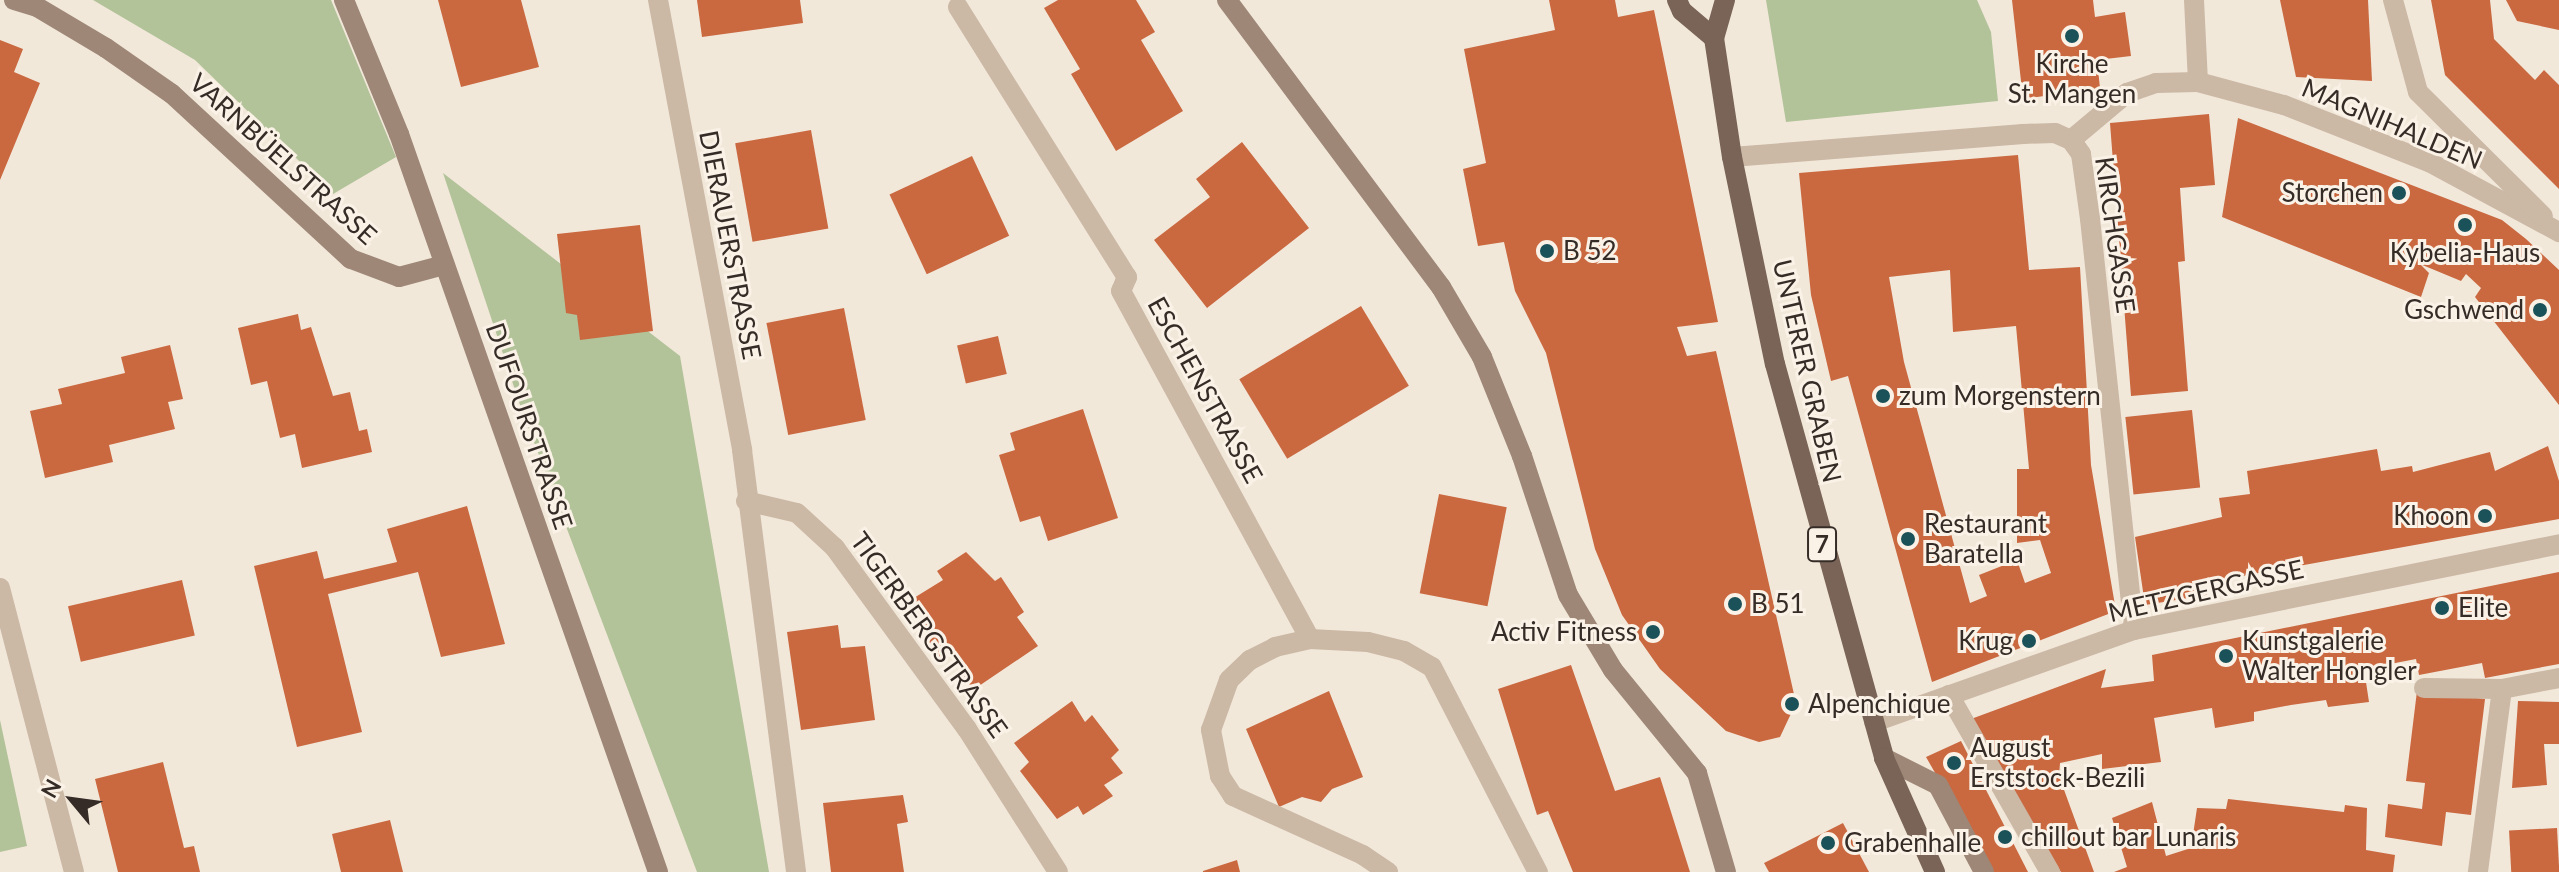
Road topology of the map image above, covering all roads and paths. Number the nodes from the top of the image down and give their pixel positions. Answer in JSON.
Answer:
{"nodes":[{"id":1,"x":14,"y":0,"type":"edge"},
{"id":2,"x":344,"y":0,"type":"edge"},
{"id":3,"x":658,"y":0,"type":"edge"},
{"id":4,"x":1227,"y":0,"type":"edge"},
{"id":5,"x":1677,"y":0,"type":"edge"},
{"id":6,"x":1725,"y":0,"type":"edge"},
{"id":7,"x":2194,"y":0,"type":"edge"},
{"id":8,"x":2393,"y":0,"type":"edge"},
{"id":9,"x":958,"y":7,"type":"dead end"},
{"id":10,"x":1714,"y":38,"type":"junction"},
{"id":11,"x":2198,"y":82,"type":"junction"},
{"id":12,"x":2071,"y":140,"type":"junction"},
{"id":13,"x":1732,"y":157,"type":"junction"},
{"id":14,"x":2559,"y":232,"type":"edge"},
{"id":15,"x":444,"y":265,"type":"junction"},
{"id":16,"x":746,"y":501,"type":"junction"},
{"id":17,"x":2559,"y":544,"type":"edge"},
{"id":18,"x":0,"y":588,"type":"edge"},
{"id":19,"x":2134,"y":630,"type":"junction"},
{"id":20,"x":1310,"y":639,"type":"junction"},
{"id":21,"x":2559,"y":678,"type":"edge"},
{"id":22,"x":2424,"y":688,"type":"dead end"},
{"id":23,"x":2502,"y":689,"type":"junction"},
{"id":24,"x":1949,"y":695,"type":"junction"},
{"id":25,"x":1874,"y":722,"type":"junction"},
{"id":26,"x":1884,"y":758,"type":"junction"},
{"id":27,"x":74,"y":872,"type":"edge"},
{"id":28,"x":658,"y":872,"type":"edge"},
{"id":29,"x":796,"y":872,"type":"edge"},
{"id":30,"x":1058,"y":872,"type":"edge"},
{"id":31,"x":1388,"y":872,"type":"edge"},
{"id":32,"x":1538,"y":872,"type":"edge"},
{"id":33,"x":1726,"y":872,"type":"edge"},
{"id":34,"x":1935,"y":872,"type":"edge"},
{"id":35,"x":1984,"y":872,"type":"edge"},
{"id":36,"x":2050,"y":872,"type":"edge"},
{"id":37,"x":2478,"y":872,"type":"edge"}],
"edges":[{"from":1,"to":15,"type":"street","name":"VARNBÜELSTRASSE"},
{"from":2,"to":15,"type":"street","name":"DUFOURSTRASSE"},
{"from":3,"to":16,"type":"street","name":"DIERAUERSTRASSE"},
{"from":4,"to":33,"type":"street"},
{"from":5,"to":10,"type":"main road"},
{"from":6,"to":10,"type":"main road","name":"UNTERER GRABEN","number":"7"},
{"from":7,"to":11,"type":"street"},
{"from":8,"to":14,"type":"street"},
{"from":9,"to":20,"type":"street","name":"ESCHENSTRASSE"},
{"from":10,"to":13,"type":"main road","name":"UNTERER GRABEN","number":"7"},
{"from":11,"to":12,"type":"street","name":"MAGNIHALDEN"},
{"from":11,"to":14,"type":"street","name":"MAGNIHALDEN"},
{"from":12,"to":13,"type":"street","name":"KIRCHGASSE"},
{"from":12,"to":19,"type":"street","name":"KIRCHGASSE"},
{"from":13,"to":25,"type":"main road","name":"UNTERER GRABEN","number":"7"},
{"from":15,"to":28,"type":"street","name":"DUFOURSTRASSE"},
{"from":16,"to":29,"type":"street"},
{"from":16,"to":30,"type":"street","name":"TIGERBERGSTRASSE"},
{"from":17,"to":19,"type":"street","name":"METZGERGASSE"},
{"from":18,"to":27,"type":"street"},
{"from":19,"to":24,"type":"street","name":"METZGERGASSE"},
{"from":20,"to":31,"type":"street"},
{"from":20,"to":32,"type":"street"},
{"from":21,"to":23,"type":"street"},
{"from":22,"to":23,"type":"street"},
{"from":23,"to":37,"type":"street"},
{"from":24,"to":25,"type":"street","name":"METZGERGASSE"},
{"from":24,"to":36,"type":"street"},
{"from":25,"to":26,"type":"main road","name":"UNTERER GRABEN","number":"7"},
{"from":26,"to":34,"type":"main road","name":"UNTERER GRABEN","number":"7"},
{"from":26,"to":35,"type":"street"}]}
